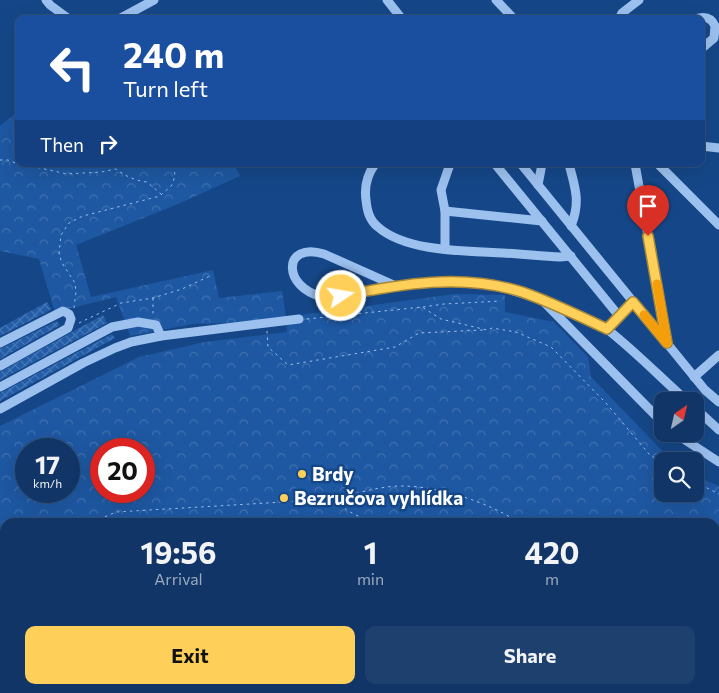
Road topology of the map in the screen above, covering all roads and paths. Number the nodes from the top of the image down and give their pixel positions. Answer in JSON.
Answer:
{"nodes":[{"id":1,"x":46,"y":0,"type":"edge"},
{"id":2,"x":154,"y":0,"type":"edge"},
{"id":3,"x":387,"y":0,"type":"edge"},
{"id":4,"x":496,"y":0,"type":"edge"},
{"id":5,"x":639,"y":0,"type":"edge"},
{"id":6,"x":64,"y":15,"type":"edge"},
{"id":7,"x":126,"y":15,"type":"edge"},
{"id":8,"x":399,"y":15,"type":"edge"},
{"id":9,"x":510,"y":15,"type":"edge"},
{"id":10,"x":621,"y":15,"type":"edge"},
{"id":11,"x":705,"y":17,"type":"edge"},
{"id":12,"x":705,"y":46,"type":"edge"},
{"id":13,"x":705,"y":146,"type":"edge"},
{"id":14,"x":719,"y":148,"type":"edge"},
{"id":15,"x":0,"y":160,"type":"edge"},
{"id":16,"x":15,"y":163,"type":"edge"},
{"id":17,"x":36,"y":167,"type":"edge"},
{"id":18,"x":174,"y":167,"type":"dead end"},
{"id":19,"x":373,"y":167,"type":"edge"},
{"id":20,"x":449,"y":167,"type":"edge"},
{"id":21,"x":497,"y":167,"type":"edge"},
{"id":22,"x":523,"y":167,"type":"edge"},
{"id":23,"x":541,"y":167,"type":"edge"},
{"id":24,"x":570,"y":167,"type":"edge"},
{"id":25,"x":636,"y":167,"type":"edge"},
{"id":26,"x":661,"y":167,"type":"edge"},
{"id":27,"x":538,"y":185,"type":"junction"},
{"id":28,"x":161,"y":195,"type":"junction"},
{"id":29,"x":445,"y":211,"type":"junction"},
{"id":30,"x":542,"y":221,"type":"junction"},
{"id":31,"x":571,"y":226,"type":"junction"},
{"id":32,"x":719,"y":226,"type":"edge"},
{"id":33,"x":445,"y":249,"type":"junction"},
{"id":34,"x":571,"y":256,"type":"junction"},
{"id":35,"x":210,"y":276,"type":"dead end"},
{"id":36,"x":396,"y":286,"type":"junction"},
{"id":37,"x":153,"y":298,"type":"junction"},
{"id":38,"x":541,"y":299,"type":"junction"},
{"id":39,"x":501,"y":301,"type":"dead end"},
{"id":40,"x":633,"y":302,"type":"junction"},
{"id":41,"x":422,"y":307,"type":"junction"},
{"id":42,"x":619,"y":316,"type":"junction"},
{"id":43,"x":72,"y":319,"type":"junction"},
{"id":44,"x":299,"y":319,"type":"joint"},
{"id":45,"x":266,"y":324,"type":"junction"},
{"id":46,"x":156,"y":325,"type":"junction"},
{"id":47,"x":68,"y":328,"type":"junction"},
{"id":48,"x":607,"y":329,"type":"junction"},
{"id":49,"x":487,"y":330,"type":"junction"},
{"id":50,"x":161,"y":336,"type":"junction"},
{"id":51,"x":0,"y":343,"type":"edge"},
{"id":52,"x":667,"y":343,"type":"junction"},
{"id":53,"x":719,"y":355,"type":"edge"},
{"id":54,"x":0,"y":366,"type":"edge"},
{"id":55,"x":694,"y":376,"type":"junction"},
{"id":56,"x":0,"y":387,"type":"edge"},
{"id":57,"x":678,"y":392,"type":"edge"},
{"id":58,"x":719,"y":402,"type":"edge"},
{"id":59,"x":0,"y":409,"type":"edge"},
{"id":60,"x":654,"y":414,"type":"edge"},
{"id":61,"x":704,"y":416,"type":"edge"},
{"id":62,"x":719,"y":430,"type":"edge"},
{"id":63,"x":688,"y":442,"type":"edge"},
{"id":64,"x":654,"y":457,"type":"edge"},
{"id":65,"x":719,"y":462,"type":"edge"},
{"id":66,"x":704,"y":486,"type":"edge"},
{"id":67,"x":719,"y":494,"type":"edge"},
{"id":68,"x":334,"y":499,"type":"junction"},
{"id":69,"x":102,"y":518,"type":"edge"},
{"id":70,"x":362,"y":518,"type":"edge"},
{"id":71,"x":511,"y":518,"type":"edge"}],
"edges":[{"from":1,"to":6,"type":"lane"},
{"from":2,"to":7,"type":"lane"},
{"from":3,"to":8,"type":"lane"},
{"from":4,"to":9,"type":"lane"},
{"from":5,"to":10,"type":"lane"},
{"from":11,"to":12,"type":"lane"},
{"from":13,"to":14,"type":"lane"},
{"from":15,"to":16,"type":"path"},
{"from":17,"to":28,"type":"path"},
{"from":18,"to":28,"type":"path"},
{"from":19,"to":33,"type":"lane"},
{"from":20,"to":29,"type":"lane"},
{"from":21,"to":30,"type":"lane"},
{"from":22,"to":27,"type":"lane"},
{"from":23,"to":27,"type":"lane"},
{"from":24,"to":31,"type":"lane"},
{"from":25,"to":52,"type":"lane"},
{"from":26,"to":32,"type":"lane"},
{"from":27,"to":31,"type":"lane"},
{"from":28,"to":43,"type":"path"},
{"from":29,"to":30,"type":"lane"},
{"from":29,"to":33,"type":"lane"},
{"from":30,"to":34,"type":"lane"},
{"from":31,"to":40,"type":"lane"},
{"from":33,"to":34,"type":"lane"},
{"from":34,"to":42,"type":"lane"},
{"from":35,"to":37,"type":"path"},
{"from":36,"to":36,"type":"lane"},
{"from":36,"to":38,"type":"lane"},
{"from":37,"to":46,"type":"path"},
{"from":37,"to":47,"type":"path"},
{"from":38,"to":48,"type":"lane"},
{"from":38,"to":60,"type":"lane"},
{"from":39,"to":41,"type":"path"},
{"from":40,"to":42,"type":"lane"},
{"from":40,"to":52,"type":"lane"},
{"from":41,"to":44,"type":"path"},
{"from":41,"to":49,"type":"path"},
{"from":42,"to":48,"type":"lane"},
{"from":43,"to":47,"type":"lane"},
{"from":43,"to":51,"type":"lane"},
{"from":44,"to":45,"type":"lane"},
{"from":45,"to":49,"type":"path"},
{"from":45,"to":50,"type":"lane"},
{"from":46,"to":50,"type":"lane"},
{"from":46,"to":56,"type":"lane"},
{"from":47,"to":54,"type":"lane"},
{"from":48,"to":57,"type":"lane"},
{"from":49,"to":64,"type":"path"},
{"from":50,"to":59,"type":"lane"},
{"from":52,"to":55,"type":"lane"},
{"from":53,"to":55,"type":"lane"},
{"from":55,"to":58,"type":"lane"},
{"from":61,"to":62,"type":"lane"},
{"from":63,"to":65,"type":"lane"},
{"from":66,"to":67,"type":"path"},
{"from":68,"to":69,"type":"path"},
{"from":68,"to":70,"type":"path"},
{"from":68,"to":71,"type":"path"}]}
